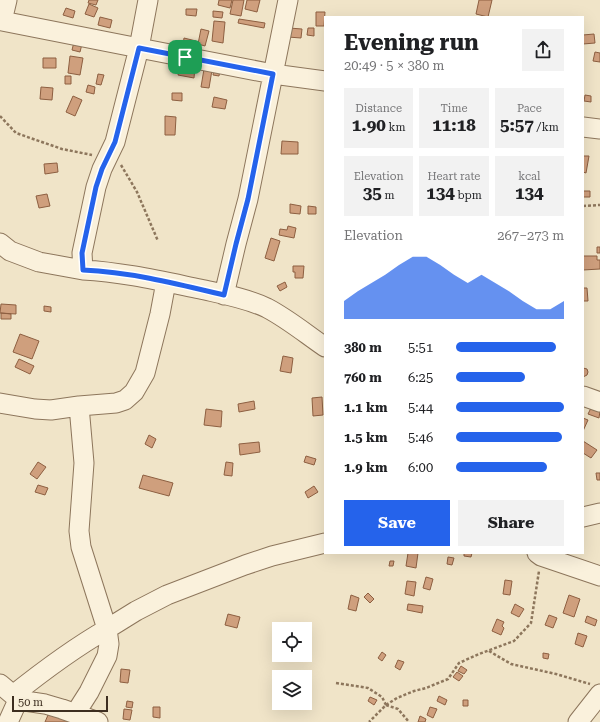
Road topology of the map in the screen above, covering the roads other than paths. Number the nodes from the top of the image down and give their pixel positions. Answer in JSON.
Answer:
{"nodes":[{"id":1,"x":7,"y":0,"type":"edge"},
{"id":2,"x":148,"y":0,"type":"edge"},
{"id":3,"x":288,"y":0,"type":"edge"},
{"id":4,"x":1,"y":25,"type":"edge"},
{"id":5,"x":139,"y":48,"type":"junction"},
{"id":6,"x":273,"y":74,"type":"junction"},
{"id":7,"x":324,"y":81,"type":"edge"},
{"id":8,"x":584,"y":127,"type":"edge"},
{"id":9,"x":600,"y":129,"type":"edge"},
{"id":10,"x":0,"y":243,"type":"edge"},
{"id":11,"x":83,"y":270,"type":"junction"},
{"id":12,"x":166,"y":282,"type":"junction"},
{"id":13,"x":224,"y":295,"type":"junction"},
{"id":14,"x":324,"y":346,"type":"edge"},
{"id":15,"x":584,"y":396,"type":"edge"},
{"id":16,"x":600,"y":402,"type":"edge"},
{"id":17,"x":0,"y":403,"type":"edge"},
{"id":18,"x":79,"y":406,"type":"junction"},
{"id":19,"x":600,"y":513,"type":"edge"},
{"id":20,"x":584,"y":517,"type":"edge"},
{"id":21,"x":324,"y":543,"type":"edge"},
{"id":22,"x":539,"y":555,"type":"edge"},
{"id":23,"x":600,"y":576,"type":"edge"},
{"id":24,"x":106,"y":629,"type":"junction"},
{"id":25,"x":596,"y":689,"type":"edge"},
{"id":26,"x":10,"y":693,"type":"edge"},
{"id":27,"x":75,"y":714,"type":"junction"},
{"id":28,"x":8,"y":722,"type":"edge"},
{"id":29,"x":98,"y":722,"type":"edge"},
{"id":30,"x":578,"y":722,"type":"edge"}],
"edges":[{"from":1,"to":4,"type":"street"},
{"from":2,"to":5,"type":"street"},
{"from":3,"to":6,"type":"street"},
{"from":4,"to":5,"type":"street"},
{"from":5,"to":6,"type":"street"},
{"from":5,"to":11,"type":"street"},
{"from":6,"to":7,"type":"street"},
{"from":6,"to":13,"type":"street"},
{"from":8,"to":9,"type":"street"},
{"from":10,"to":11,"type":"street"},
{"from":11,"to":12,"type":"street"},
{"from":12,"to":13,"type":"street"},
{"from":12,"to":18,"type":"street"},
{"from":13,"to":14,"type":"street"},
{"from":15,"to":16,"type":"street"},
{"from":17,"to":18,"type":"street"},
{"from":18,"to":24,"type":"street"},
{"from":19,"to":20,"type":"street"},
{"from":21,"to":24,"type":"street"},
{"from":22,"to":23,"type":"street"},
{"from":24,"to":26,"type":"street"},
{"from":24,"to":27,"type":"street"},
{"from":25,"to":30,"type":"street"},
{"from":26,"to":27,"type":"street"},
{"from":26,"to":28,"type":"street"},
{"from":27,"to":29,"type":"street"}]}
